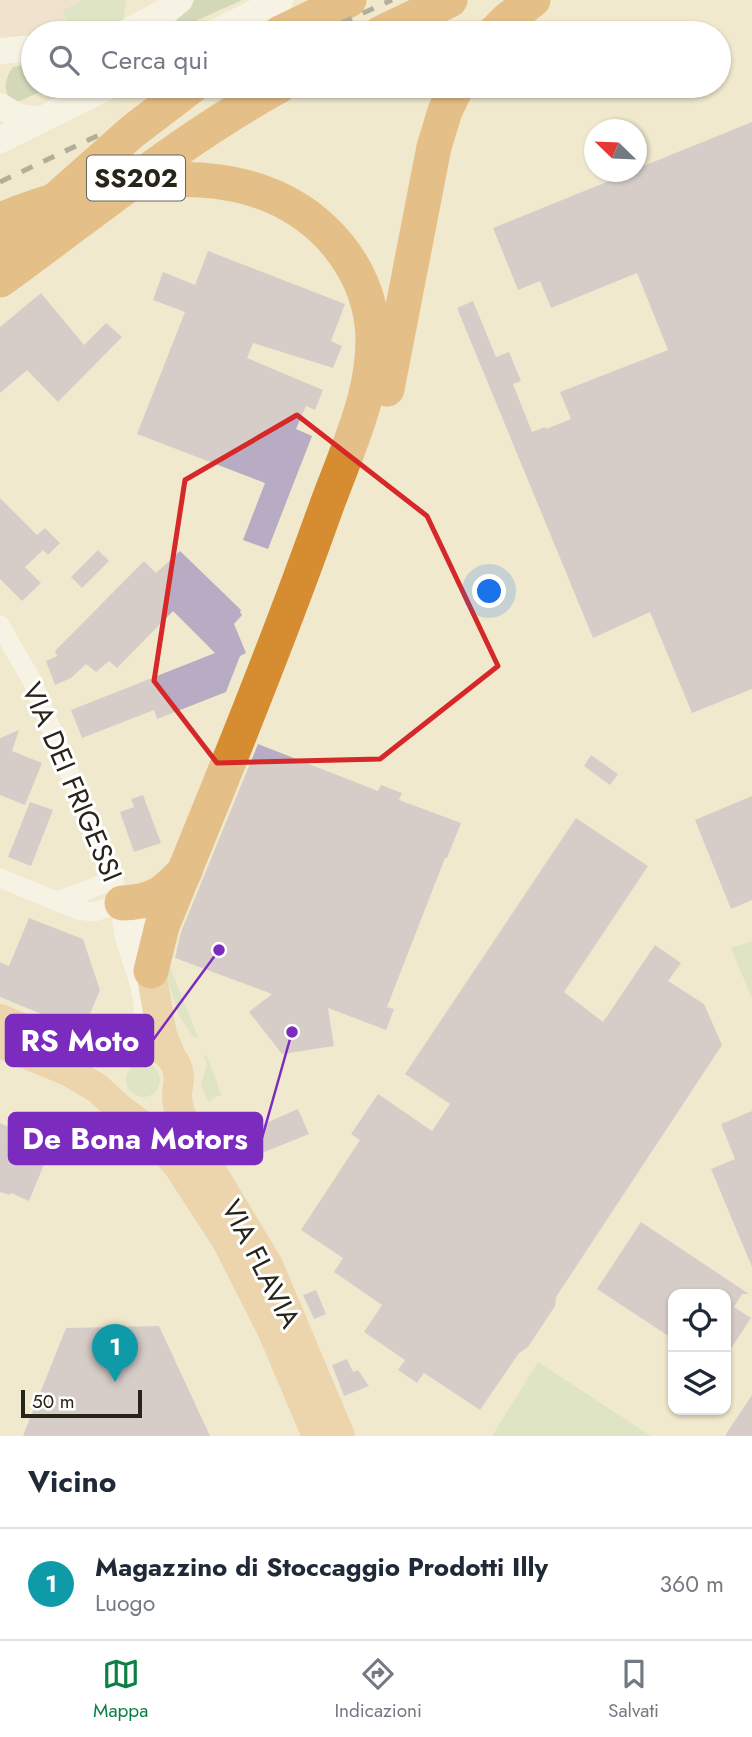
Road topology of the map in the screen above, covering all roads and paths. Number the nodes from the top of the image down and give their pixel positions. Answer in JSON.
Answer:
{"nodes":[{"id":1,"x":180,"y":0,"type":"edge"},
{"id":2,"x":281,"y":0,"type":"edge"},
{"id":3,"x":349,"y":0,"type":"edge"},
{"id":4,"x":450,"y":0,"type":"edge"},
{"id":5,"x":533,"y":0,"type":"edge"},
{"id":6,"x":147,"y":21,"type":"edge"},
{"id":7,"x":238,"y":21,"type":"edge"},
{"id":8,"x":305,"y":21,"type":"edge"},
{"id":9,"x":406,"y":21,"type":"edge"},
{"id":10,"x":506,"y":21,"type":"edge"},
{"id":11,"x":21,"y":49,"type":"edge"},
{"id":12,"x":0,"y":51,"type":"edge"},
{"id":13,"x":85,"y":98,"type":"edge"},
{"id":14,"x":176,"y":98,"type":"edge"},
{"id":15,"x":257,"y":98,"type":"edge"},
{"id":16,"x":451,"y":98,"type":"edge"},
{"id":17,"x":0,"y":106,"type":"edge"},
{"id":18,"x":40,"y":120,"type":"junction"},
{"id":19,"x":0,"y":140,"type":"edge"},
{"id":20,"x":0,"y":220,"type":"edge"},
{"id":21,"x":0,"y":249,"type":"edge"},
{"id":22,"x":0,"y":279,"type":"edge"},
{"id":23,"x":348,"y":471,"type":"junction"},
{"id":24,"x":0,"y":625,"type":"edge"},
{"id":25,"x":185,"y":871,"type":"junction"},
{"id":26,"x":0,"y":878,"type":"edge"},
{"id":27,"x":118,"y":892,"type":"junction"},
{"id":28,"x":151,"y":971,"type":"junction"},
{"id":29,"x":0,"y":1019,"type":"edge"},
{"id":30,"x":0,"y":1043,"type":"edge"},
{"id":31,"x":129,"y":1048,"type":"junction"},
{"id":32,"x":171,"y":1057,"type":"junction"},
{"id":33,"x":177,"y":1096,"type":"junction"},
{"id":34,"x":121,"y":1108,"type":"junction"},
{"id":35,"x":317,"y":1436,"type":"edge"},
{"id":36,"x":340,"y":1436,"type":"edge"}],
"edges":[{"from":1,"to":6,"type":"main road"},
{"from":2,"to":7,"type":"main road"},
{"from":3,"to":8,"type":"highway"},
{"from":4,"to":9,"type":"highway"},
{"from":5,"to":10,"type":"highway"},
{"from":11,"to":12,"type":"main road"},
{"from":13,"to":18,"type":"main road"},
{"from":14,"to":21,"type":"highway","number":"SS202"},
{"from":15,"to":22,"type":"highway","number":"SS202"},
{"from":16,"to":23,"type":"highway"},
{"from":17,"to":18,"type":"main road"},
{"from":18,"to":19,"type":"main road"},
{"from":20,"to":23,"type":"highway"},
{"from":23,"to":25,"type":"highway"},
{"from":24,"to":27,"type":"street","name":"VIA DEI FRIGESSI"},
{"from":25,"to":27,"type":"highway"},
{"from":25,"to":28,"type":"highway"},
{"from":26,"to":27,"type":"street"},
{"from":27,"to":28,"type":"street","name":"VIA DEI FRIGESSI"},
{"from":27,"to":31,"type":"street","name":"VIA DEI FRIGESSI"},
{"from":28,"to":32,"type":"main road","name":"VIA FLAVIA"},
{"from":29,"to":31,"type":"main road"},
{"from":30,"to":34,"type":"main road","name":"VIA FLAVIA"},
{"from":31,"to":32,"type":"main road"},
{"from":31,"to":34,"type":"main road"},
{"from":32,"to":33,"type":"main road","name":"VIA FLAVIA"},
{"from":33,"to":34,"type":"main road"},
{"from":33,"to":36,"type":"main road","name":"VIA FLAVIA"},
{"from":34,"to":35,"type":"main road","name":"VIA FLAVIA"}]}
